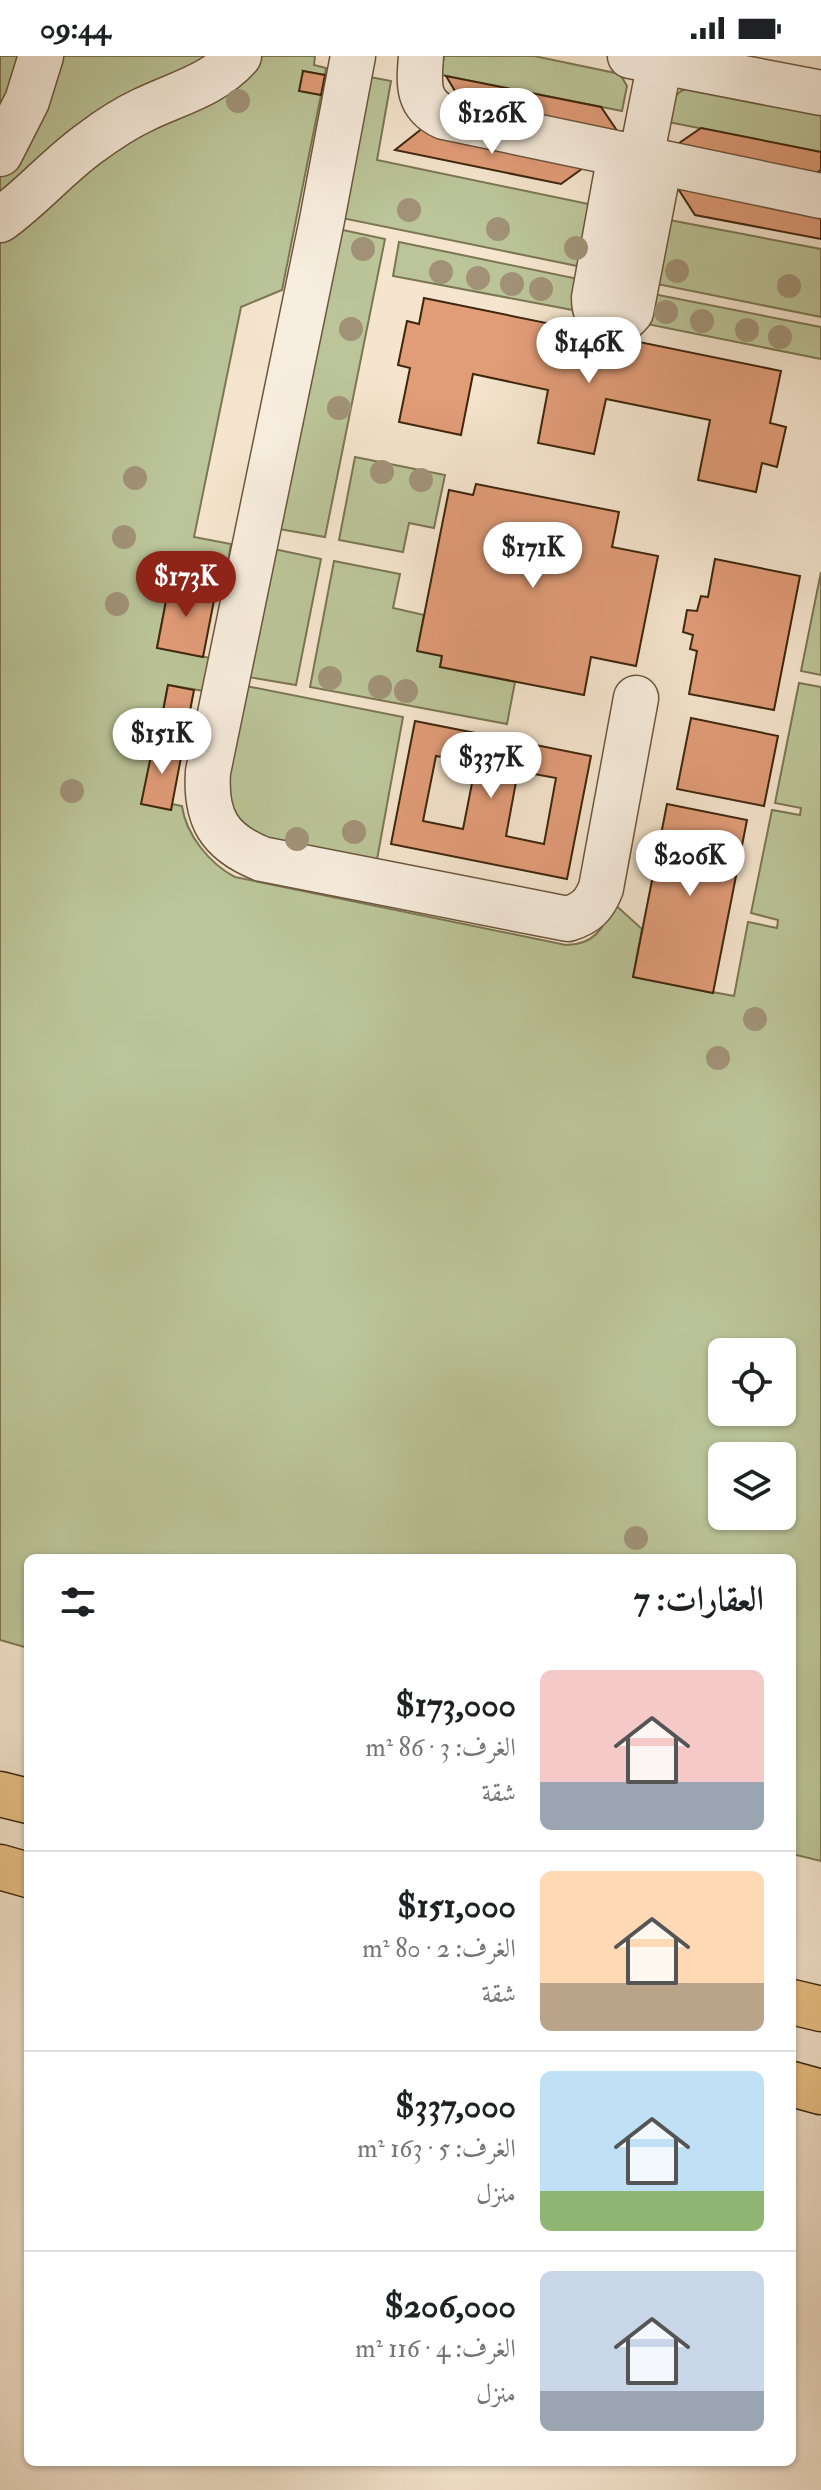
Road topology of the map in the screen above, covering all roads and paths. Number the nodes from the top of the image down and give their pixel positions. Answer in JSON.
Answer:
{"nodes":[{"id":1,"x":41,"y":56,"type":"edge"},
{"id":2,"x":239,"y":56,"type":"edge"},
{"id":3,"x":353,"y":56,"type":"edge"},
{"id":4,"x":421,"y":56,"type":"edge"},
{"id":5,"x":645,"y":59,"type":"edge"},
{"id":6,"x":821,"y":93,"type":"edge"},
{"id":7,"x":0,"y":154,"type":"edge"},
{"id":8,"x":640,"y":158,"type":"junction"},
{"id":9,"x":821,"y":196,"type":"edge"},
{"id":10,"x":0,"y":220,"type":"edge"},
{"id":11,"x":636,"y":698,"type":"dead end"},
{"id":12,"x":0,"y":1794,"type":"edge"},
{"id":13,"x":24,"y":1800,"type":"edge"},
{"id":14,"x":0,"y":1867,"type":"edge"},
{"id":15,"x":24,"y":1874,"type":"edge"},
{"id":16,"x":796,"y":2003,"type":"edge"},
{"id":17,"x":821,"y":2009,"type":"edge"},
{"id":18,"x":796,"y":2085,"type":"edge"},
{"id":19,"x":821,"y":2092,"type":"edge"}],
"edges":[{"from":1,"to":7,"type":"lane"},
{"from":2,"to":10,"type":"lane"},
{"from":3,"to":11,"type":"lane"},
{"from":4,"to":8,"type":"lane"},
{"from":5,"to":6,"type":"lane"},
{"from":5,"to":8,"type":"lane"},
{"from":8,"to":9,"type":"lane"},
{"from":12,"to":13,"type":"highway"},
{"from":14,"to":15,"type":"highway"},
{"from":16,"to":17,"type":"highway"},
{"from":18,"to":19,"type":"highway"}]}
